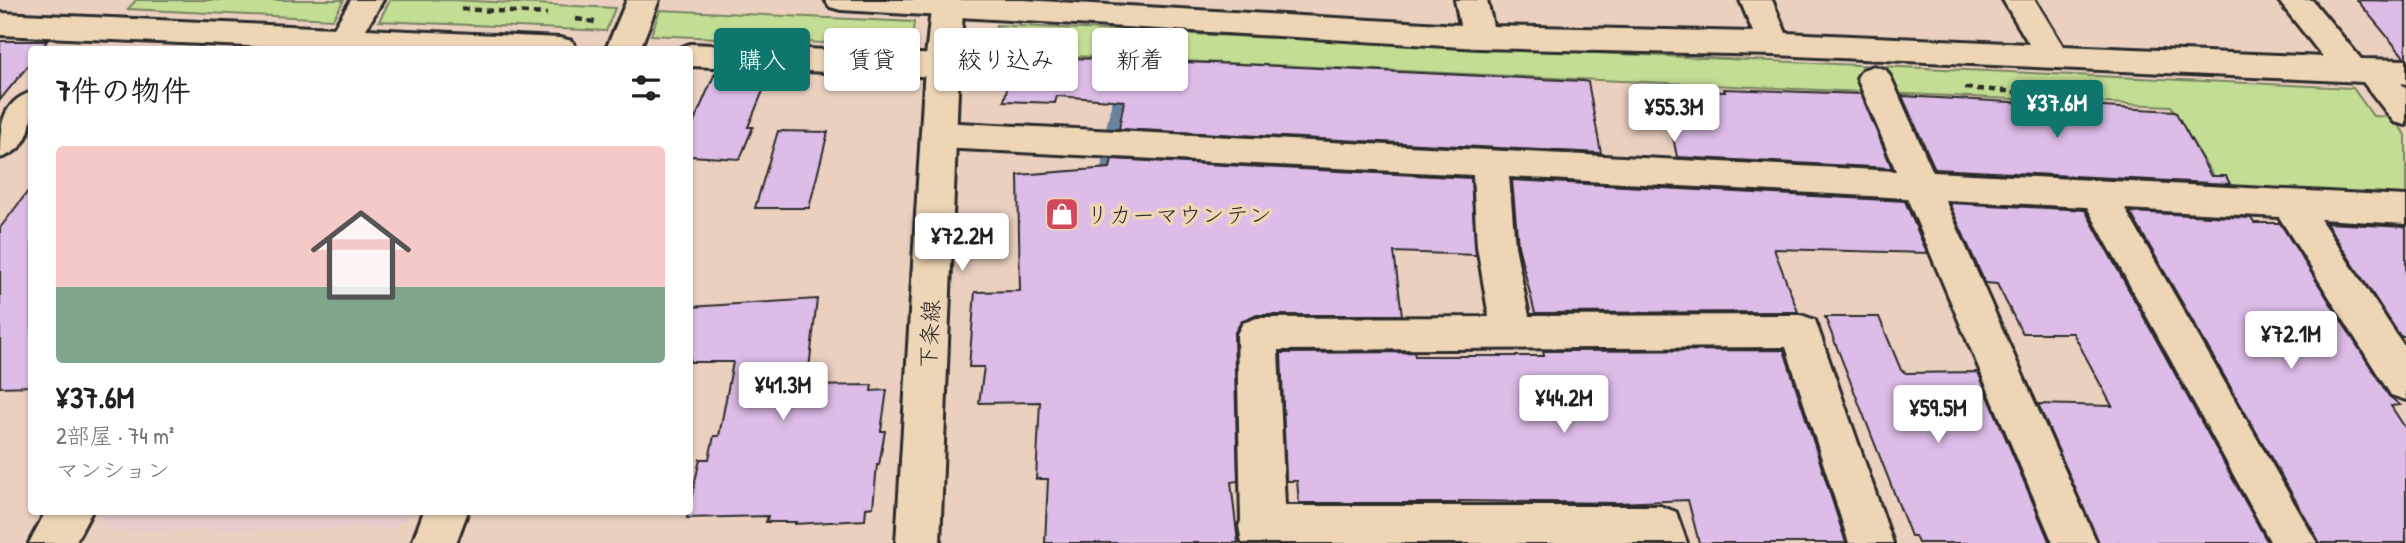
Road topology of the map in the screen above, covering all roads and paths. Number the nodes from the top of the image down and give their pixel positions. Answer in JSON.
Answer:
{"nodes":[{"id":1,"x":113,"y":0,"type":"edge"},
{"id":2,"x":367,"y":0,"type":"edge"},
{"id":3,"x":643,"y":0,"type":"edge"},
{"id":4,"x":841,"y":0,"type":"edge"},
{"id":5,"x":1471,"y":0,"type":"edge"},
{"id":6,"x":1756,"y":0,"type":"edge"},
{"id":7,"x":2019,"y":0,"type":"edge"},
{"id":8,"x":2294,"y":0,"type":"edge"},
{"id":9,"x":948,"y":2,"type":"edge"},
{"id":10,"x":1229,"y":11,"type":"edge"},
{"id":11,"x":0,"y":24,"type":"edge"},
{"id":12,"x":946,"y":28,"type":"edge"},
{"id":13,"x":1479,"y":37,"type":"junction"},
{"id":14,"x":82,"y":38,"type":"edge"},
{"id":15,"x":341,"y":43,"type":"edge"},
{"id":16,"x":1774,"y":44,"type":"junction"},
{"id":17,"x":450,"y":46,"type":"edge"},
{"id":18,"x":624,"y":46,"type":"edge"},
{"id":19,"x":693,"y":55,"type":"edge"},
{"id":20,"x":2053,"y":57,"type":"junction"},
{"id":21,"x":934,"y":66,"type":"edge"},
{"id":22,"x":2377,"y":71,"type":"edge"},
{"id":23,"x":1874,"y":78,"type":"dead end"},
{"id":24,"x":941,"y":91,"type":"edge"},
{"id":25,"x":28,"y":109,"type":"edge"},
{"id":26,"x":2406,"y":113,"type":"edge"},
{"id":27,"x":940,"y":135,"type":"junction"},
{"id":28,"x":0,"y":145,"type":"edge"},
{"id":29,"x":1490,"y":163,"type":"junction"},
{"id":30,"x":1918,"y":185,"type":"junction"},
{"id":31,"x":2098,"y":194,"type":"junction"},
{"id":32,"x":2290,"y":204,"type":"junction"},
{"id":33,"x":2406,"y":210,"type":"edge"},
{"id":34,"x":1512,"y":333,"type":"junction"},
{"id":35,"x":2406,"y":383,"type":"edge"},
{"id":36,"x":68,"y":515,"type":"edge"},
{"id":37,"x":444,"y":515,"type":"edge"},
{"id":38,"x":1262,"y":535,"type":"edge"},
{"id":39,"x":51,"y":543,"type":"edge"},
{"id":40,"x":434,"y":543,"type":"edge"},
{"id":41,"x":919,"y":543,"type":"edge"},
{"id":42,"x":1665,"y":543,"type":"edge"},
{"id":43,"x":1871,"y":543,"type":"edge"},
{"id":44,"x":2075,"y":543,"type":"edge"},
{"id":45,"x":2295,"y":543,"type":"edge"}],
"edges":[{"from":1,"to":14,"type":"street"},
{"from":2,"to":15,"type":"street"},
{"from":3,"to":18,"type":"street"},
{"from":4,"to":9,"type":"street"},
{"from":5,"to":13,"type":"street"},
{"from":6,"to":16,"type":"street"},
{"from":7,"to":20,"type":"street"},
{"from":8,"to":22,"type":"street"},
{"from":9,"to":10,"type":"street"},
{"from":9,"to":12,"type":"street","name":"下条線"},
{"from":10,"to":13,"type":"street"},
{"from":11,"to":14,"type":"street"},
{"from":13,"to":16,"type":"street"},
{"from":14,"to":15,"type":"street"},
{"from":15,"to":17,"type":"street"},
{"from":16,"to":20,"type":"street"},
{"from":19,"to":21,"type":"street"},
{"from":20,"to":22,"type":"street"},
{"from":22,"to":26,"type":"street"},
{"from":23,"to":30,"type":"street"},
{"from":24,"to":27,"type":"street","name":"下条線"},
{"from":25,"to":28,"type":"street"},
{"from":27,"to":29,"type":"street"},
{"from":27,"to":41,"type":"street","name":"下条線"},
{"from":29,"to":30,"type":"street"},
{"from":29,"to":34,"type":"street"},
{"from":30,"to":31,"type":"street"},
{"from":30,"to":44,"type":"street"},
{"from":31,"to":32,"type":"street"},
{"from":31,"to":45,"type":"street"},
{"from":32,"to":33,"type":"street"},
{"from":32,"to":35,"type":"street"},
{"from":34,"to":38,"type":"street"},
{"from":34,"to":43,"type":"street"},
{"from":36,"to":39,"type":"street"},
{"from":37,"to":40,"type":"street"},
{"from":38,"to":42,"type":"street"}]}
